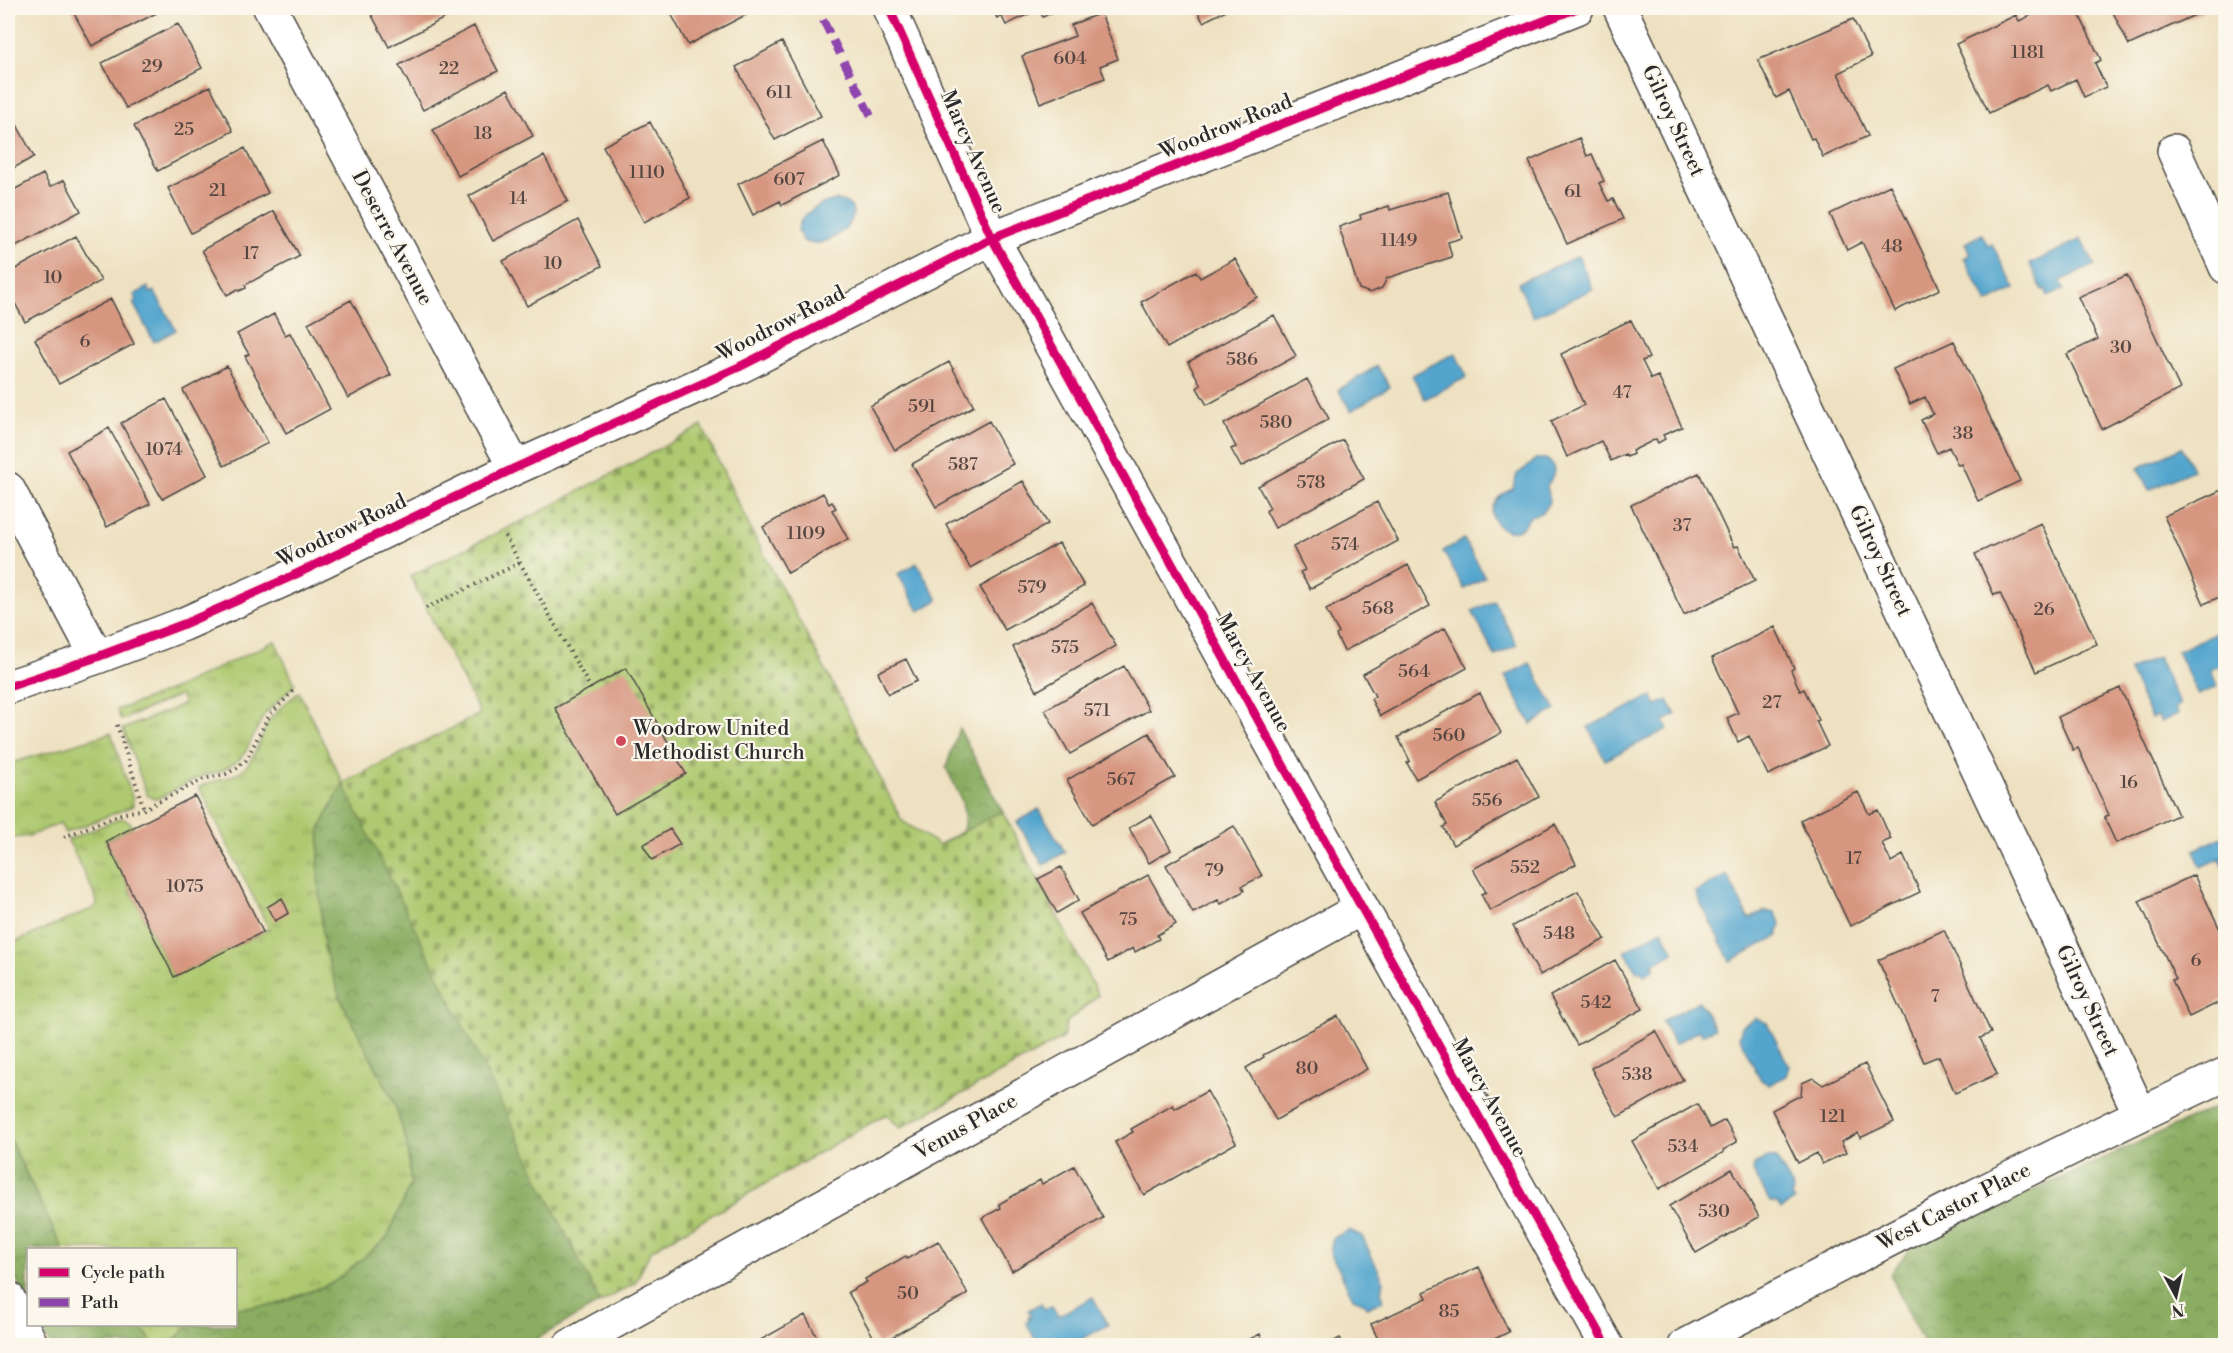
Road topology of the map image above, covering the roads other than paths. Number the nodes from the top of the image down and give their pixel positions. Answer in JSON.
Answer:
{"nodes":[{"id":1,"x":270,"y":8,"type":"edge"},
{"id":2,"x":890,"y":8,"type":"edge"},
{"id":3,"x":1577,"y":8,"type":"edge"},
{"id":4,"x":1620,"y":8,"type":"edge"},
{"id":5,"x":2174,"y":151,"type":"dead end"},
{"id":6,"x":992,"y":238,"type":"junction"},
{"id":7,"x":2226,"y":267,"type":"edge"},
{"id":8,"x":515,"y":468,"type":"junction"},
{"id":9,"x":8,"y":489,"type":"edge"},
{"id":10,"x":97,"y":657,"type":"junction"},
{"id":11,"x":8,"y":687,"type":"edge"},
{"id":12,"x":1362,"y":908,"type":"junction"},
{"id":13,"x":2226,"y":1074,"type":"edge"},
{"id":14,"x":2140,"y":1114,"type":"junction"},
{"id":15,"x":8,"y":1298,"type":"edge"},
{"id":16,"x":32,"y":1346,"type":"edge"},
{"id":17,"x":570,"y":1346,"type":"edge"},
{"id":18,"x":1607,"y":1346,"type":"edge"},
{"id":19,"x":1685,"y":1346,"type":"edge"}],
"edges":[{"from":1,"to":8,"type":"street","name":"Deserre Avenue"},
{"from":2,"to":6,"type":"street","name":"Marcy Avenue"},
{"from":3,"to":6,"type":"street","name":"Woodrow Road"},
{"from":4,"to":14,"type":"street","name":"Gilroy Street"},
{"from":5,"to":7,"type":"street"},
{"from":6,"to":8,"type":"street","name":"Woodrow Road"},
{"from":6,"to":12,"type":"street","name":"Marcy Avenue"},
{"from":8,"to":10,"type":"street","name":"Woodrow Road"},
{"from":9,"to":10,"type":"street"},
{"from":10,"to":11,"type":"street","name":"Woodrow Road"},
{"from":12,"to":17,"type":"street","name":"Venus Place"},
{"from":12,"to":18,"type":"street","name":"Marcy Avenue"},
{"from":13,"to":14,"type":"street","name":"West Castor Place"},
{"from":14,"to":19,"type":"street","name":"West Castor Place"},
{"from":15,"to":16,"type":"street"}]}
